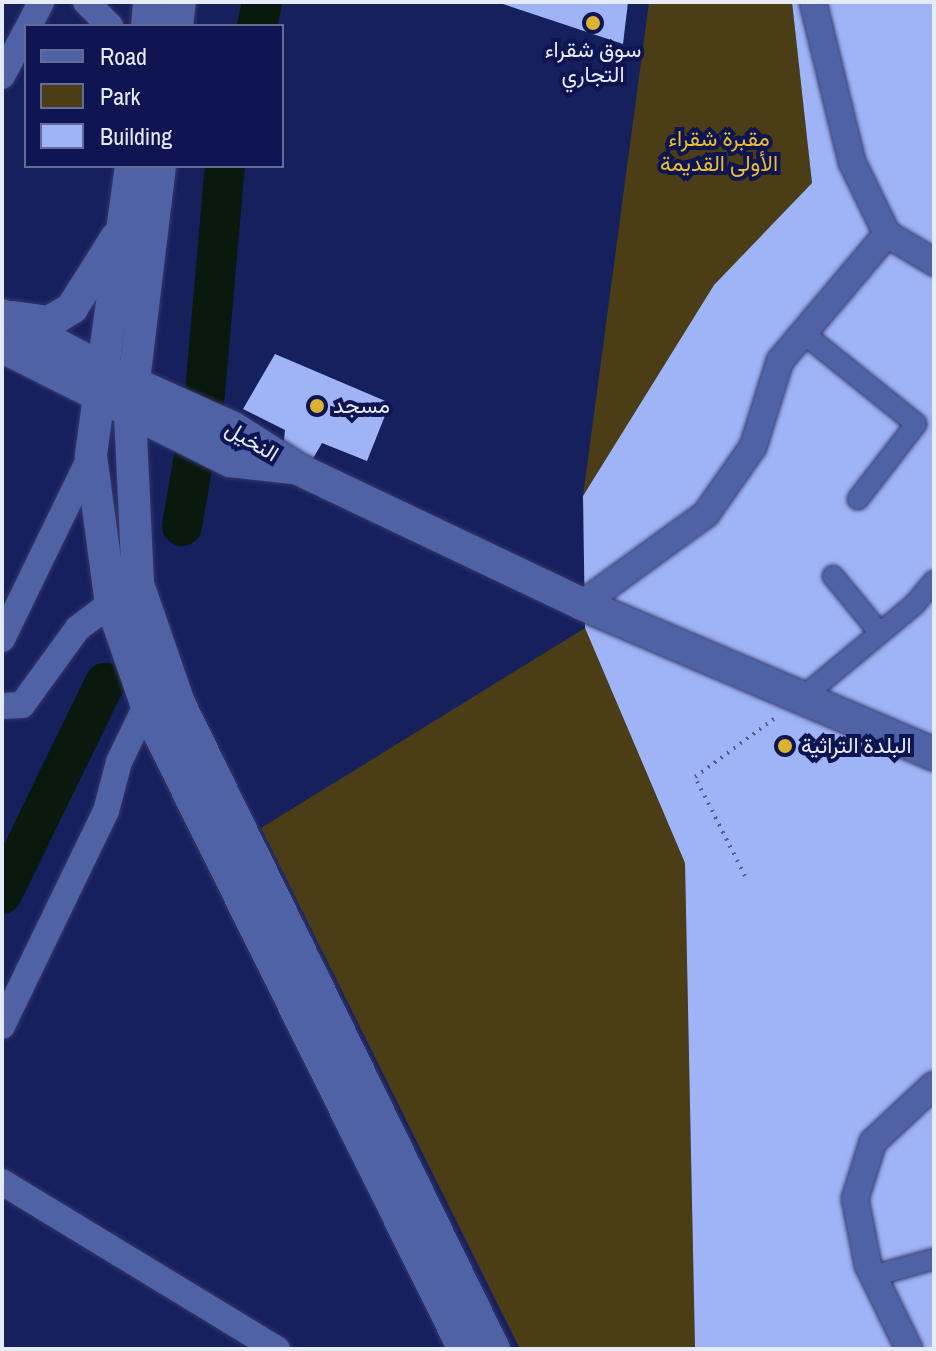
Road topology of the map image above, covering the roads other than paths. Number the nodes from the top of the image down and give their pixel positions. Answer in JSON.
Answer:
{"nodes":[{"id":1,"x":41,"y":2,"type":"edge"},
{"id":2,"x":86,"y":2,"type":"edge"},
{"id":3,"x":180,"y":2,"type":"edge"},
{"id":4,"x":813,"y":2,"type":"edge"},
{"id":5,"x":150,"y":15,"type":"edge"},
{"id":6,"x":29,"y":24,"type":"edge"},
{"id":7,"x":108,"y":24,"type":"edge"},
{"id":8,"x":24,"y":34,"type":"edge"},
{"id":9,"x":2,"y":76,"type":"edge"},
{"id":10,"x":131,"y":168,"type":"edge"},
{"id":11,"x":160,"y":168,"type":"edge"},
{"id":12,"x":123,"y":225,"type":"junction"},
{"id":13,"x":887,"y":234,"type":"junction"},
{"id":14,"x":934,"y":262,"type":"edge"},
{"id":15,"x":2,"y":315,"type":"edge"},
{"id":16,"x":803,"y":333,"type":"junction"},
{"id":17,"x":2,"y":347,"type":"edge"},
{"id":18,"x":125,"y":398,"type":"junction"},
{"id":19,"x":91,"y":456,"type":"junction"},
{"id":20,"x":298,"y":469,"type":"junction"},
{"id":21,"x":858,"y":499,"type":"dead end"},
{"id":22,"x":833,"y":576,"type":"dead end"},
{"id":23,"x":934,"y":581,"type":"edge"},
{"id":24,"x":138,"y":584,"type":"junction"},
{"id":25,"x":111,"y":603,"type":"junction"},
{"id":26,"x":582,"y":604,"type":"junction"},
{"id":27,"x":6,"y":622,"type":"edge"},
{"id":28,"x":879,"y":632,"type":"junction"},
{"id":29,"x":803,"y":697,"type":"junction"},
{"id":30,"x":2,"y":706,"type":"edge"},
{"id":31,"x":146,"y":706,"type":"junction"},
{"id":32,"x":934,"y":754,"type":"edge"},
{"id":33,"x":2,"y":1026,"type":"edge"},
{"id":34,"x":934,"y":1085,"type":"edge"},
{"id":35,"x":2,"y":1182,"type":"edge"},
{"id":36,"x":934,"y":1259,"type":"edge"},
{"id":37,"x":873,"y":1276,"type":"junction"},
{"id":38,"x":277,"y":1349,"type":"edge"},
{"id":39,"x":464,"y":1349,"type":"edge"},
{"id":40,"x":494,"y":1349,"type":"edge"},
{"id":41,"x":909,"y":1349,"type":"edge"}],
"edges":[{"from":1,"to":6,"type":"street"},
{"from":2,"to":7,"type":"street"},
{"from":3,"to":5,"type":"street"},
{"from":4,"to":13,"type":"street"},
{"from":8,"to":9,"type":"street"},
{"from":10,"to":12,"type":"street"},
{"from":11,"to":18,"type":"street"},
{"from":12,"to":15,"type":"street"},
{"from":12,"to":18,"type":"street"},
{"from":13,"to":14,"type":"street"},
{"from":13,"to":16,"type":"street"},
{"from":15,"to":18,"type":"street","name":"النخيل"},
{"from":16,"to":21,"type":"street"},
{"from":16,"to":26,"type":"street"},
{"from":17,"to":18,"type":"street","name":"النخيل"},
{"from":18,"to":19,"type":"street"},
{"from":18,"to":20,"type":"street","name":"النخيل"},
{"from":18,"to":20,"type":"street","name":"النخيل"},
{"from":18,"to":24,"type":"street"},
{"from":19,"to":25,"type":"street"},
{"from":19,"to":27,"type":"street"},
{"from":20,"to":26,"type":"street"},
{"from":22,"to":28,"type":"street"},
{"from":23,"to":28,"type":"street"},
{"from":24,"to":25,"type":"street"},
{"from":24,"to":40,"type":"street"},
{"from":25,"to":30,"type":"street"},
{"from":25,"to":31,"type":"street"},
{"from":26,"to":29,"type":"street"},
{"from":28,"to":29,"type":"street"},
{"from":29,"to":32,"type":"street"},
{"from":31,"to":33,"type":"street"},
{"from":31,"to":39,"type":"street"},
{"from":34,"to":37,"type":"street"},
{"from":35,"to":38,"type":"street"},
{"from":36,"to":37,"type":"street"},
{"from":37,"to":41,"type":"street"}]}
